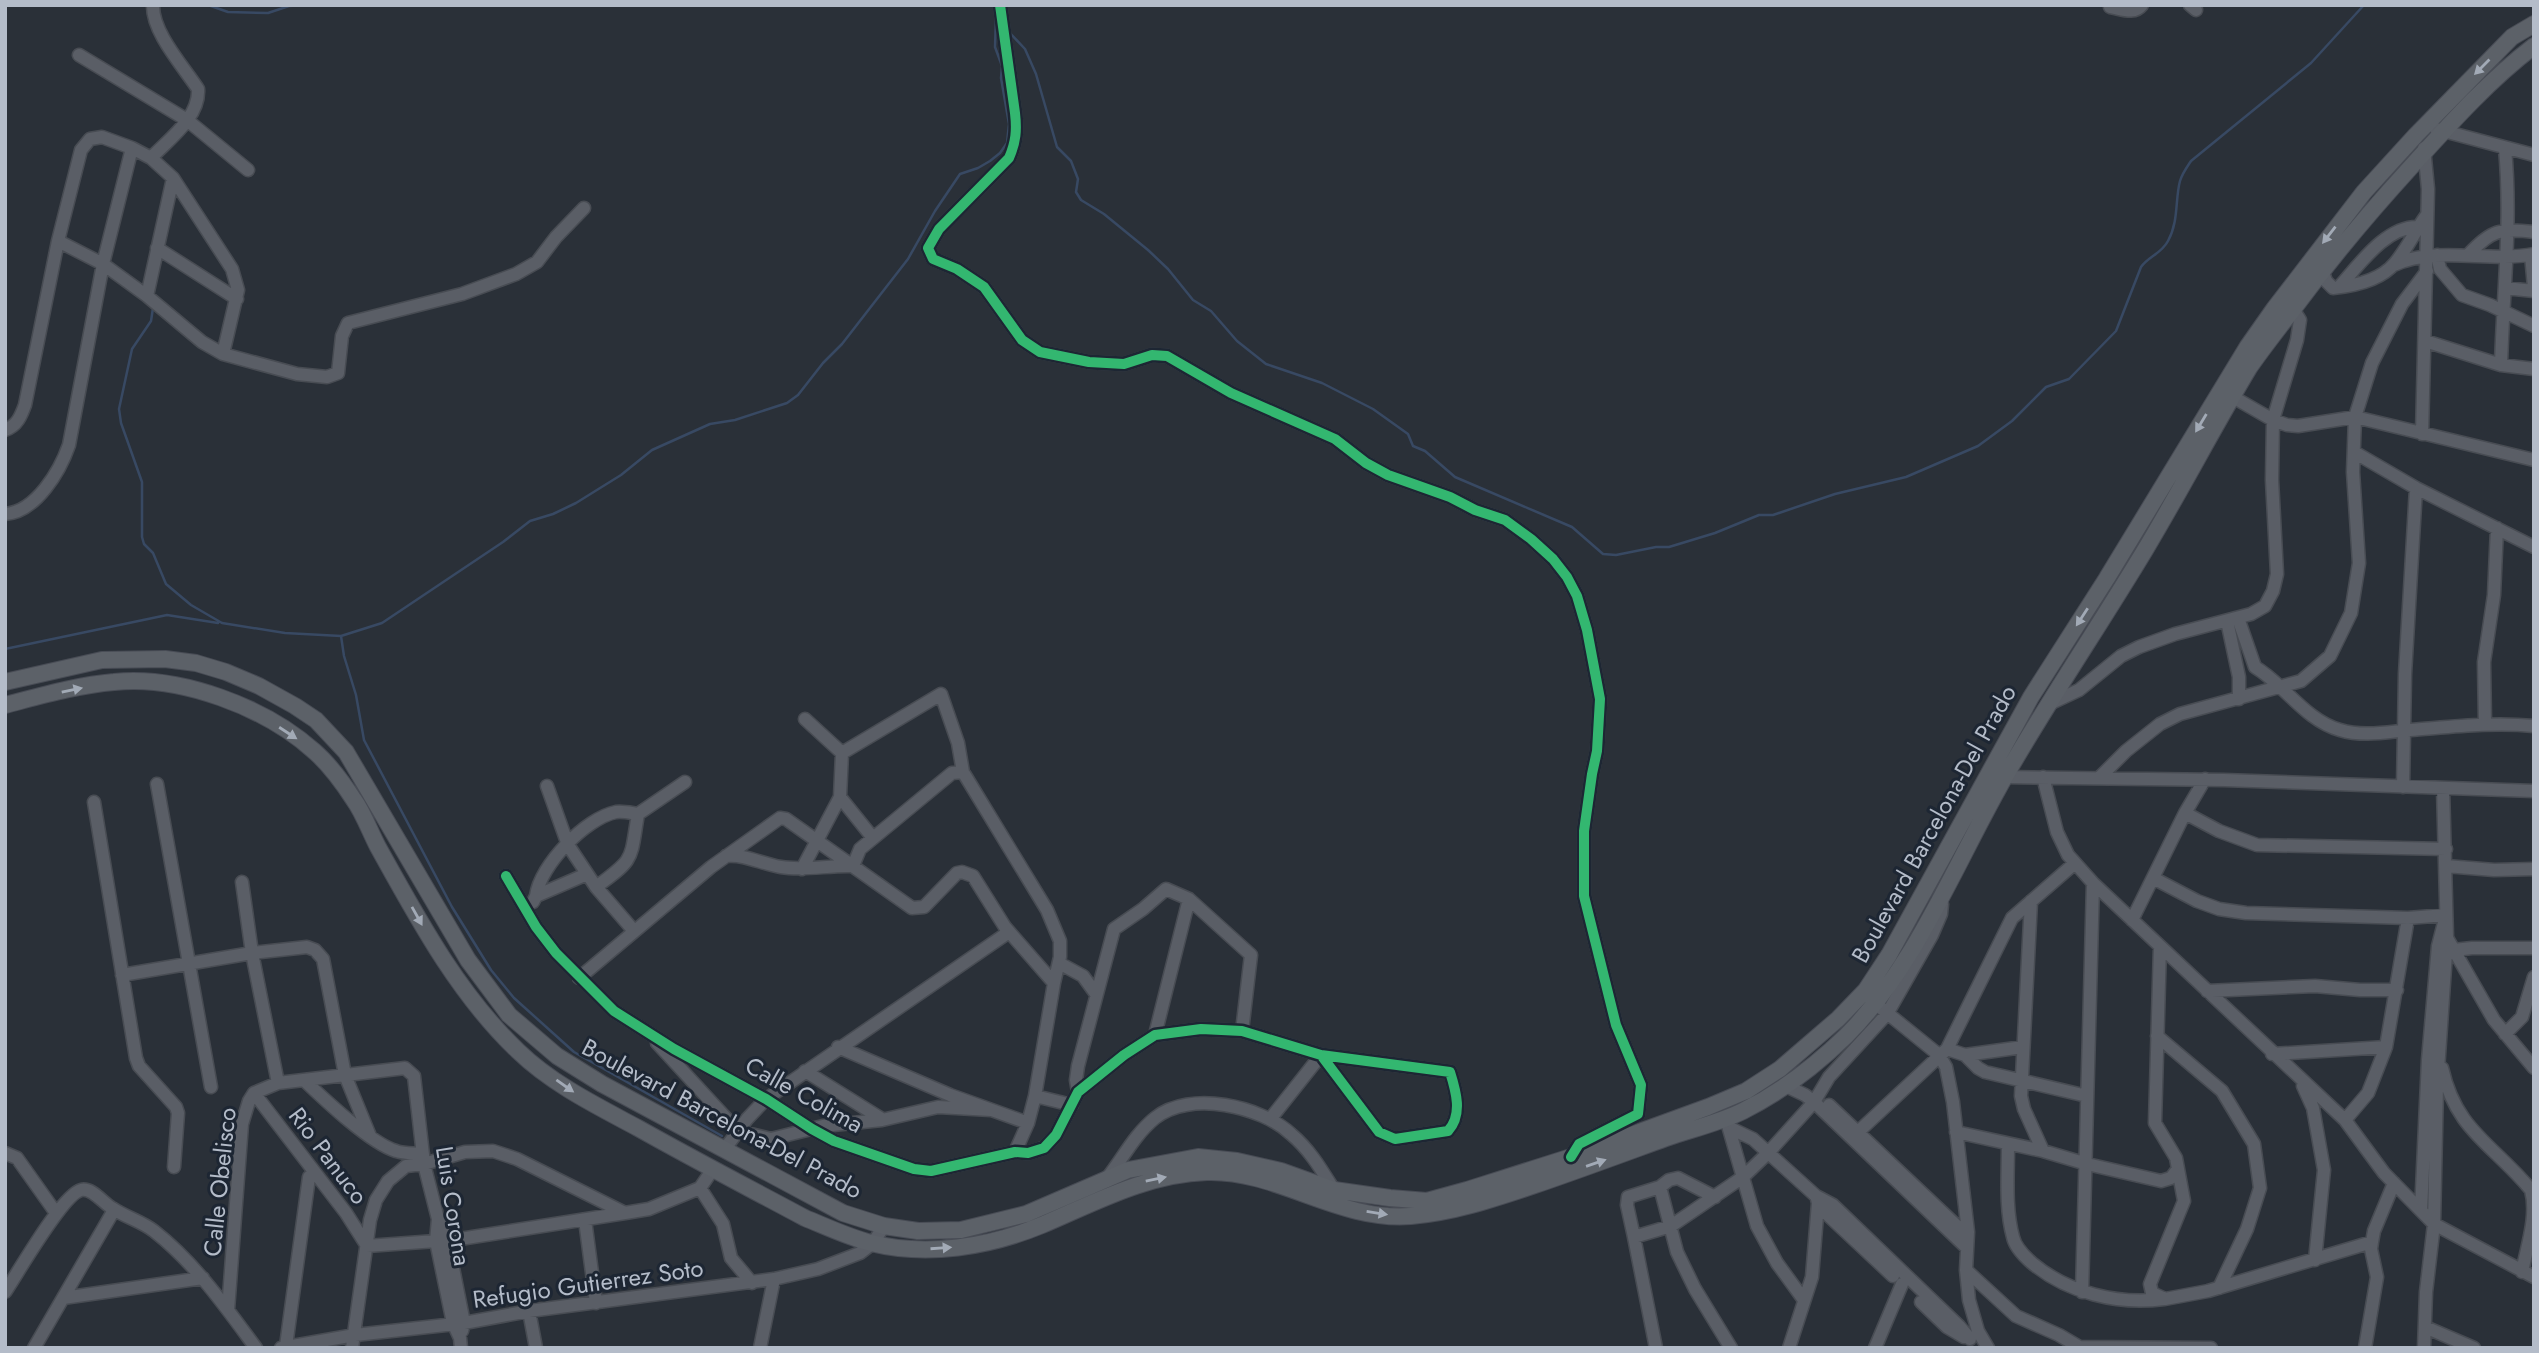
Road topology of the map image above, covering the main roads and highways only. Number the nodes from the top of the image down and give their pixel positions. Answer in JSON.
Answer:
{"nodes":[{"id":1,"x":2534,"y":23,"type":"edge"},
{"id":2,"x":2534,"y":46,"type":"edge"},
{"id":3,"x":2227,"y":394,"type":"junction"},
{"id":4,"x":5,"y":682,"type":"edge"},
{"id":5,"x":5,"y":705,"type":"edge"},
{"id":6,"x":509,"y":1015,"type":"junction"},
{"id":7,"x":497,"y":1029,"type":"junction"},
{"id":8,"x":1660,"y":1132,"type":"junction"}],
"edges":[{"from":1,"to":3,"type":"main road","name":"Boulevard Barcelona-Del Prado","one_way":true},
{"from":2,"to":3,"type":"main road","name":"Boulevard Barcelona-Del Prado"},
{"from":3,"to":8,"type":"main road","name":"Boulevard Barcelona-Del Prado","one_way":true},
{"from":3,"to":8,"type":"main road","name":"Boulevard Barcelona-Del Prado"},
{"from":4,"to":6,"type":"main road","name":"Boulevard Barcelona-Del Prado"},
{"from":5,"to":7,"type":"main road","name":"Boulevard Barcelona-Del Prado","one_way":true},
{"from":6,"to":7,"type":"main road"},
{"from":6,"to":8,"type":"main road","name":"Boulevard Barcelona-Del Prado"},
{"from":7,"to":8,"type":"main road","name":"Boulevard Barcelona-Del Prado","one_way":true}]}
